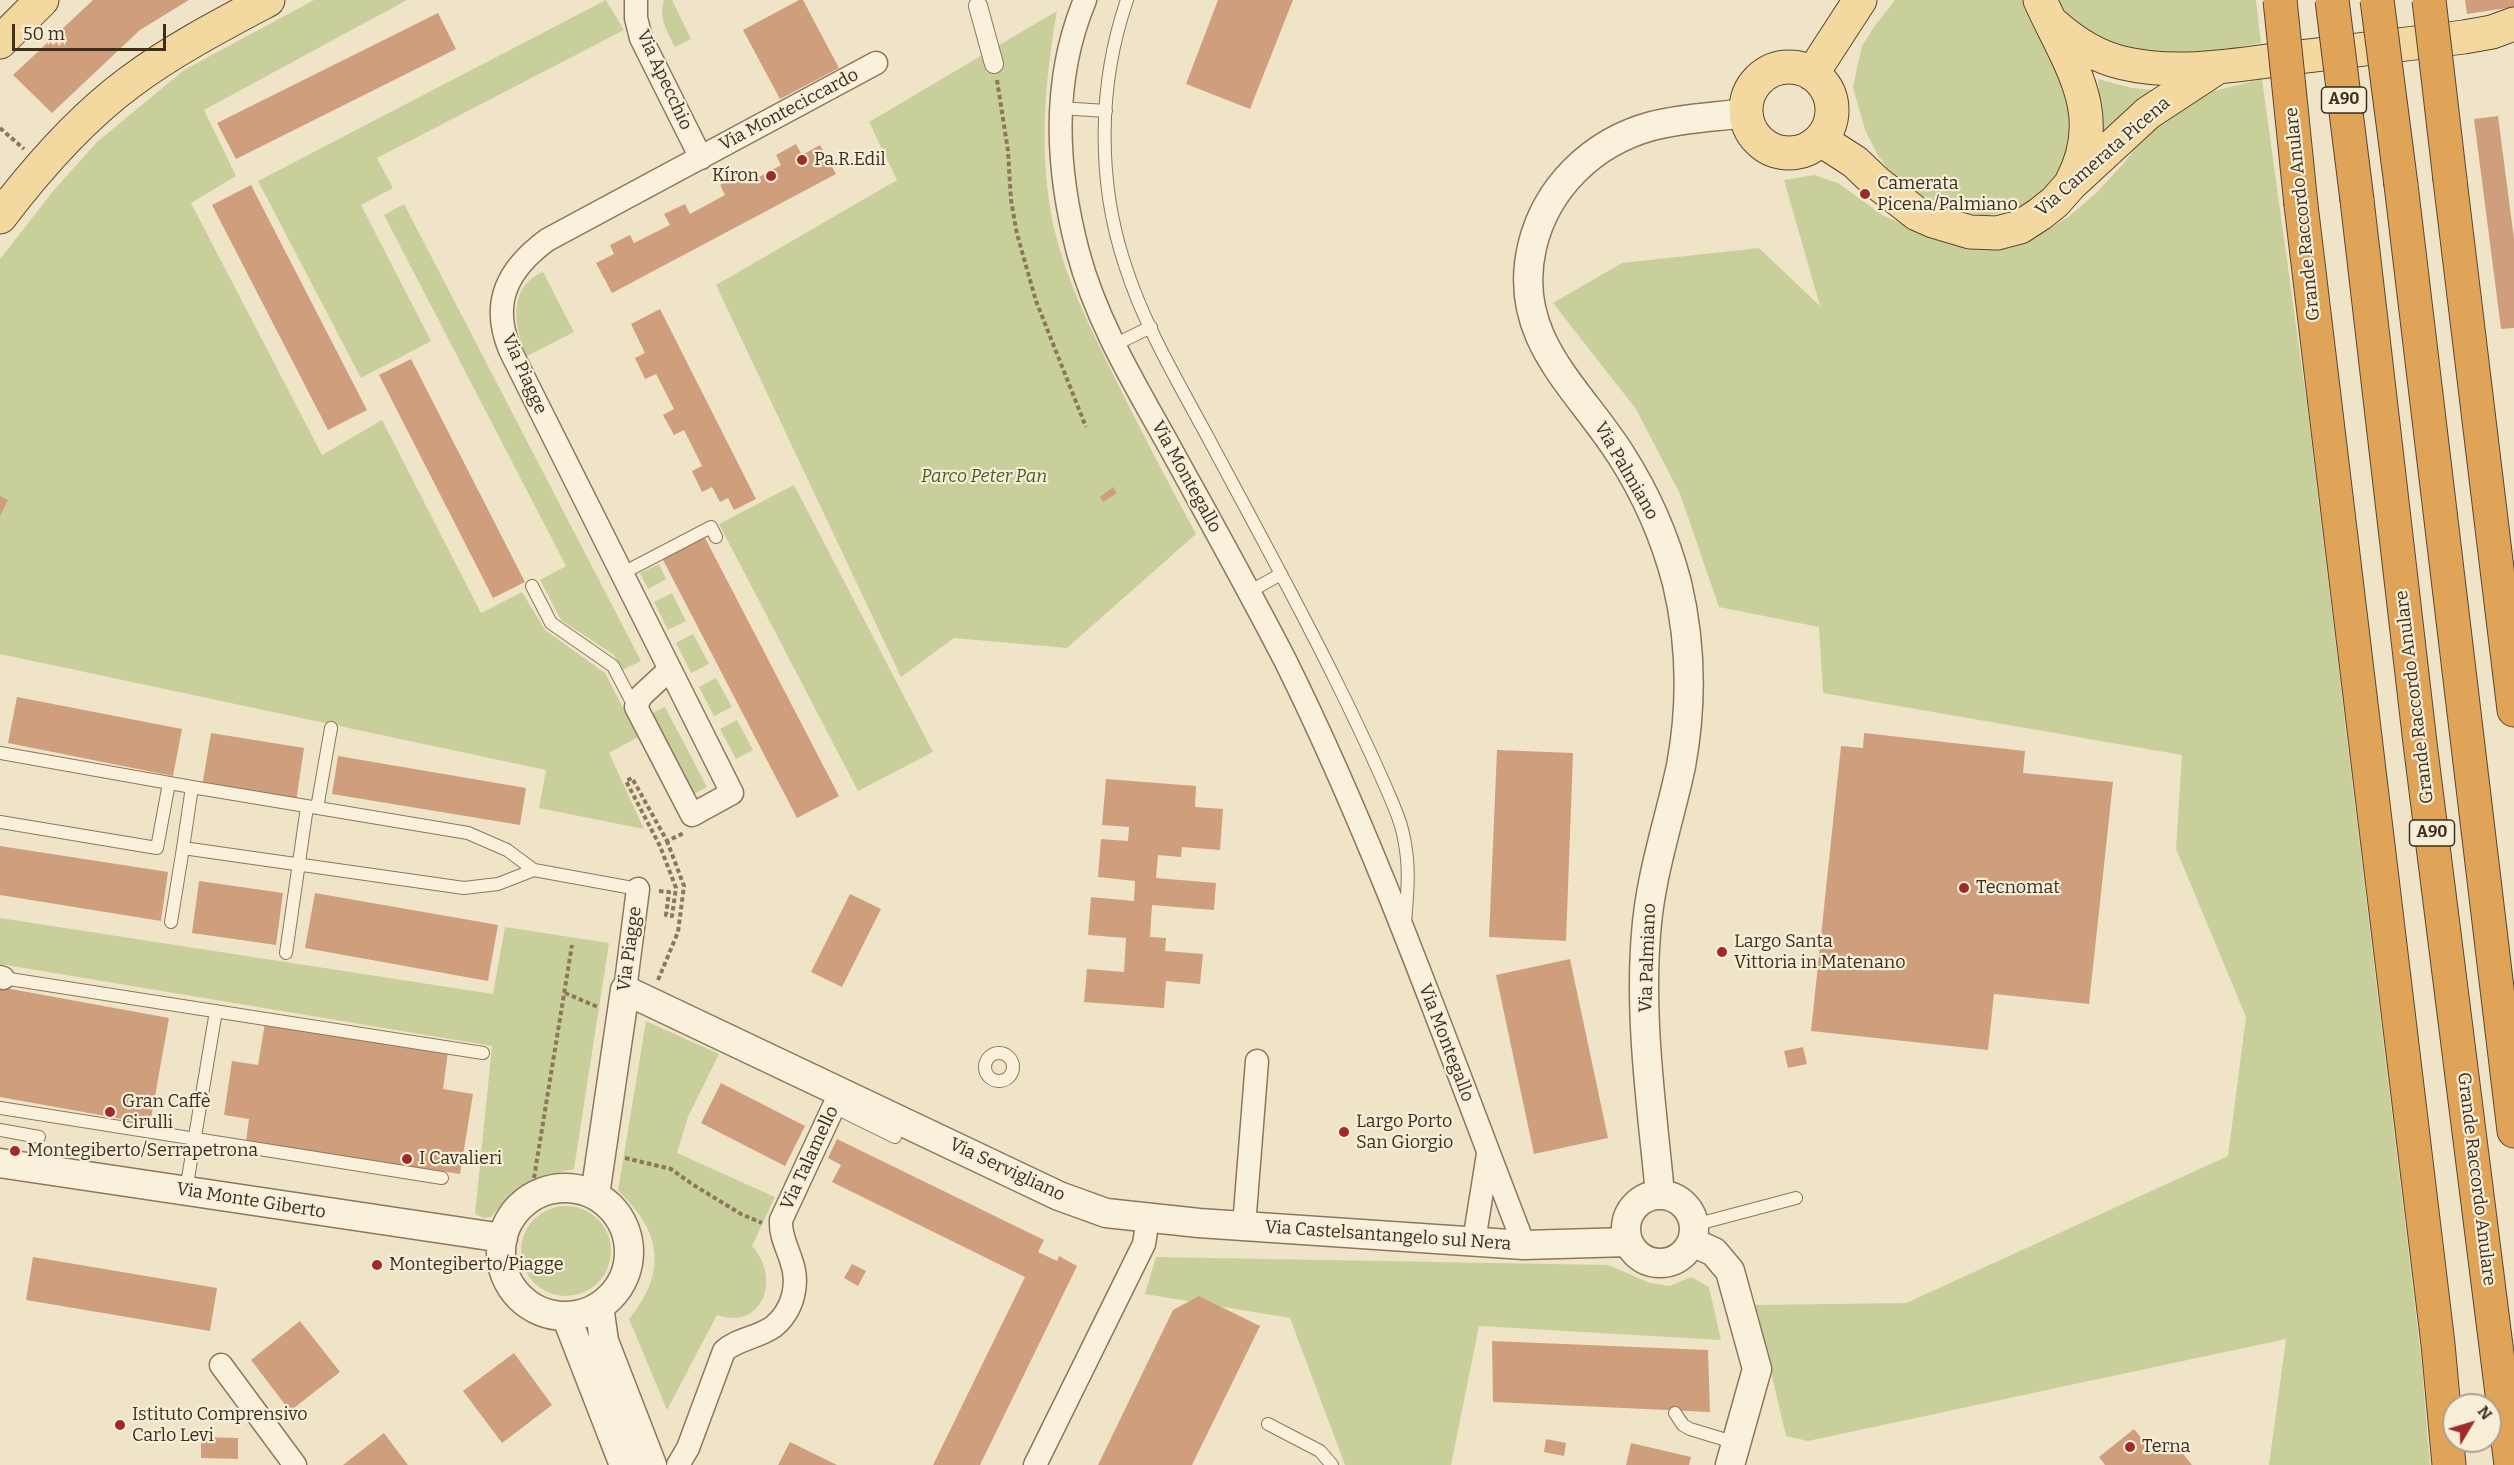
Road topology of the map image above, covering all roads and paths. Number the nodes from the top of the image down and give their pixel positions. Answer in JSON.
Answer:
{"nodes":[{"id":1,"x":42,"y":0,"type":"edge"},
{"id":2,"x":268,"y":0,"type":"edge"},
{"id":3,"x":636,"y":0,"type":"edge"},
{"id":4,"x":1085,"y":0,"type":"edge"},
{"id":5,"x":1127,"y":0,"type":"edge"},
{"id":6,"x":1860,"y":0,"type":"edge"},
{"id":7,"x":2280,"y":0,"type":"edge"},
{"id":8,"x":2332,"y":0,"type":"edge"},
{"id":9,"x":2378,"y":0,"type":"edge"},
{"id":10,"x":2429,"y":0,"type":"edge"},
{"id":11,"x":978,"y":6,"type":"dead end"},
{"id":12,"x":2046,"y":12,"type":"edge"},
{"id":13,"x":2507,"y":31,"type":"edge"},
{"id":14,"x":0,"y":42,"type":"edge"},
{"id":15,"x":876,"y":63,"type":"dead end"},
{"id":16,"x":994,"y":64,"type":"joint"},
{"id":17,"x":2218,"y":67,"type":"junction"},
{"id":18,"x":1812,"y":74,"type":"junction"},
{"id":19,"x":1060,"y":108,"type":"junction"},
{"id":20,"x":1106,"y":111,"type":"junction"},
{"id":21,"x":1746,"y":113,"type":"junction"},
{"id":22,"x":1821,"y":140,"type":"junction"},
{"id":23,"x":701,"y":158,"type":"junction"},
{"id":24,"x":2070,"y":185,"type":"junction"},
{"id":25,"x":0,"y":217,"type":"edge"},
{"id":26,"x":1151,"y":327,"type":"junction"},
{"id":27,"x":1114,"y":345,"type":"junction"},
{"id":28,"x":1086,"y":427,"type":"dead end"},
{"id":29,"x":716,"y":537,"type":"dead end"},
{"id":30,"x":621,"y":574,"type":"junction"},
{"id":31,"x":1281,"y":574,"type":"junction"},
{"id":32,"x":532,"y":586,"type":"dead end"},
{"id":33,"x":1249,"y":592,"type":"junction"},
{"id":34,"x":669,"y":670,"type":"junction"},
{"id":35,"x":2514,"y":710,"type":"edge"},
{"id":36,"x":637,"y":711,"type":"junction"},
{"id":37,"x":330,"y":728,"type":"dead end"},
{"id":38,"x":0,"y":753,"type":"edge"},
{"id":39,"x":168,"y":783,"type":"junction"},
{"id":40,"x":192,"y":788,"type":"junction"},
{"id":41,"x":312,"y":807,"type":"junction"},
{"id":42,"x":692,"y":815,"type":"junction"},
{"id":43,"x":0,"y":822,"type":"edge"},
{"id":44,"x":667,"y":842,"type":"junction"},
{"id":45,"x":183,"y":848,"type":"junction"},
{"id":46,"x":298,"y":865,"type":"junction"},
{"id":47,"x":534,"y":870,"type":"junction"},
{"id":48,"x":638,"y":889,"type":"junction"},
{"id":49,"x":171,"y":922,"type":"dead end"},
{"id":50,"x":1405,"y":933,"type":"junction"},
{"id":51,"x":572,"y":945,"type":"dead end"},
{"id":52,"x":286,"y":953,"type":"dead end"},
{"id":53,"x":2,"y":978,"type":"edge"},
{"id":54,"x":565,"y":993,"type":"junction"},
{"id":55,"x":637,"y":996,"type":"junction"},
{"id":56,"x":599,"y":1007,"type":"dead end"},
{"id":57,"x":216,"y":1011,"type":"junction"},
{"id":58,"x":483,"y":1053,"type":"dead end"},
{"id":59,"x":1257,"y":1061,"type":"dead end"},
{"id":60,"x":837,"y":1099,"type":"junction"},
{"id":61,"x":0,"y":1107,"type":"edge"},
{"id":62,"x":0,"y":1130,"type":"edge"},
{"id":63,"x":2514,"y":1131,"type":"edge"},
{"id":64,"x":39,"y":1137,"type":"dead end"},
{"id":65,"x":895,"y":1137,"type":"dead end"},
{"id":66,"x":194,"y":1139,"type":"junction"},
{"id":67,"x":1488,"y":1153,"type":"junction"},
{"id":68,"x":621,"y":1158,"type":"dead end"},
{"id":69,"x":0,"y":1163,"type":"edge"},
{"id":70,"x":442,"y":1178,"type":"dead end"},
{"id":71,"x":534,"y":1178,"type":"dead end"},
{"id":72,"x":186,"y":1191,"type":"junction"},
{"id":73,"x":1660,"y":1194,"type":"junction"},
{"id":74,"x":595,"y":1195,"type":"junction"},
{"id":75,"x":1796,"y":1198,"type":"dead end"},
{"id":76,"x":1148,"y":1218,"type":"junction"},
{"id":77,"x":765,"y":1225,"type":"dead end"},
{"id":78,"x":1244,"y":1226,"type":"junction"},
{"id":79,"x":1693,"y":1234,"type":"junction"},
{"id":80,"x":503,"y":1238,"type":"junction"},
{"id":81,"x":1474,"y":1240,"type":"junction"},
{"id":82,"x":1628,"y":1242,"type":"junction"},
{"id":83,"x":1524,"y":1245,"type":"junction"},
{"id":84,"x":599,"y":1306,"type":"junction"},
{"id":85,"x":566,"y":1316,"type":"junction"},
{"id":86,"x":221,"y":1365,"type":"dead end"},
{"id":87,"x":1675,"y":1413,"type":"dead end"},
{"id":88,"x":1268,"y":1424,"type":"dead end"},
{"id":89,"x":1733,"y":1454,"type":"edge"},
{"id":90,"x":295,"y":1465,"type":"edge"},
{"id":91,"x":624,"y":1465,"type":"edge"},
{"id":92,"x":652,"y":1465,"type":"edge"},
{"id":93,"x":678,"y":1465,"type":"edge"},
{"id":94,"x":1035,"y":1465,"type":"edge"},
{"id":95,"x":1332,"y":1465,"type":"edge"},
{"id":96,"x":2449,"y":1465,"type":"edge"},
{"id":97,"x":2511,"y":1465,"type":"edge"}],
"edges":[{"from":1,"to":14,"type":"main road"},
{"from":2,"to":25,"type":"main road"},
{"from":3,"to":23,"type":"street","name":"Via Apecchio"},
{"from":4,"to":19,"type":"street","name":"Via Montegallo"},
{"from":5,"to":20,"type":"lane","name":"Via Montegallo"},
{"from":6,"to":18,"type":"main road"},
{"from":7,"to":96,"type":"highway","name":"Grande Raccordo Anulare","bridge":true},
{"from":8,"to":97,"type":"highway","name":"Grande Raccordo Anulare","number":"A90","bridge":true},
{"from":9,"to":63,"type":"highway","number":"A90","bridge":true},
{"from":10,"to":35,"type":"highway","bridge":true},
{"from":11,"to":16,"type":"street"},
{"from":12,"to":17,"type":"main road"},
{"from":12,"to":24,"type":"main road"},
{"from":13,"to":17,"type":"main road","name":"Via Camerata Picena"},
{"from":15,"to":23,"type":"street","name":"Via Monteciccardo"},
{"from":16,"to":28,"type":"path"},
{"from":17,"to":24,"type":"main road","name":"Via Camerata Picena"},
{"from":18,"to":21,"type":"main road"},
{"from":18,"to":22,"type":"main road"},
{"from":19,"to":20,"type":"lane"},
{"from":19,"to":27,"type":"street","name":"Via Montegallo"},
{"from":20,"to":26,"type":"lane","name":"Via Montegallo"},
{"from":21,"to":22,"type":"main road"},
{"from":21,"to":73,"type":"street","name":"Via Palmiano"},
{"from":22,"to":24,"type":"main road","name":"Via Camerata Picena"},
{"from":23,"to":30,"type":"street","name":"Via Piagge"},
{"from":26,"to":27,"type":"lane"},
{"from":26,"to":31,"type":"lane","name":"Via Montegallo"},
{"from":27,"to":33,"type":"street","name":"Via Montegallo"},
{"from":29,"to":30,"type":"lane"},
{"from":30,"to":34,"type":"street","name":"Via Piagge"},
{"from":31,"to":33,"type":"lane"},
{"from":31,"to":50,"type":"lane","name":"Via Montegallo"},
{"from":32,"to":36,"type":"lane"},
{"from":33,"to":50,"type":"street","name":"Via Montegallo"},
{"from":34,"to":36,"type":"street"},
{"from":34,"to":42,"type":"street","name":"Via Piagge"},
{"from":36,"to":42,"type":"street"},
{"from":37,"to":41,"type":"lane"},
{"from":38,"to":39,"type":"lane"},
{"from":39,"to":40,"type":"lane"},
{"from":39,"to":43,"type":"lane"},
{"from":40,"to":41,"type":"lane"},
{"from":40,"to":45,"type":"lane"},
{"from":41,"to":46,"type":"lane"},
{"from":41,"to":47,"type":"lane"},
{"from":42,"to":44,"type":"path"},
{"from":44,"to":48,"type":"path","name":"Via Piagge"},
{"from":44,"to":55,"type":"path"},
{"from":45,"to":46,"type":"lane"},
{"from":45,"to":49,"type":"lane"},
{"from":46,"to":47,"type":"lane"},
{"from":46,"to":52,"type":"lane"},
{"from":47,"to":48,"type":"lane"},
{"from":48,"to":55,"type":"street","name":"Via Piagge"},
{"from":50,"to":67,"type":"street","name":"Via Montegallo"},
{"from":51,"to":54,"type":"path"},
{"from":53,"to":57,"type":"lane"},
{"from":54,"to":56,"type":"path"},
{"from":54,"to":71,"type":"path"},
{"from":55,"to":60,"type":"street","name":"Via Servigliano"},
{"from":55,"to":74,"type":"street","name":"Via Piagge"},
{"from":57,"to":58,"type":"lane"},
{"from":57,"to":66,"type":"lane"},
{"from":59,"to":78,"type":"street"},
{"from":60,"to":65,"type":"lane"},
{"from":60,"to":76,"type":"street","name":"Via Servigliano"},
{"from":60,"to":93,"type":"street","name":"Via Talamello"},
{"from":61,"to":66,"type":"lane"},
{"from":62,"to":64,"type":"lane"},
{"from":66,"to":70,"type":"lane"},
{"from":66,"to":72,"type":"lane"},
{"from":67,"to":81,"type":"street","name":"Via Montegallo"},
{"from":67,"to":83,"type":"street","name":"Via Montegallo"},
{"from":68,"to":77,"type":"path"},
{"from":69,"to":72,"type":"street","name":"Via Monte Giberto"},
{"from":72,"to":80,"type":"street","name":"Via Monte Giberto"},
{"from":73,"to":79,"type":"street"},
{"from":73,"to":82,"type":"street"},
{"from":74,"to":80,"type":"street"},
{"from":74,"to":84,"type":"street"},
{"from":75,"to":79,"type":"lane"},
{"from":76,"to":78,"type":"street","name":"Via Castelsantangelo sul Nera"},
{"from":76,"to":94,"type":"street"},
{"from":78,"to":81,"type":"street","name":"Via Castelsantangelo sul Nera"},
{"from":79,"to":82,"type":"street"},
{"from":79,"to":89,"type":"street"},
{"from":80,"to":85,"type":"street"},
{"from":81,"to":83,"type":"street","name":"Via Castelsantangelo sul Nera"},
{"from":82,"to":83,"type":"street","name":"Via Castelsantangelo sul Nera"},
{"from":84,"to":85,"type":"street"},
{"from":84,"to":92,"type":"street"},
{"from":85,"to":91,"type":"street"},
{"from":86,"to":90,"type":"street"},
{"from":87,"to":89,"type":"lane"},
{"from":88,"to":95,"type":"lane"}]}
